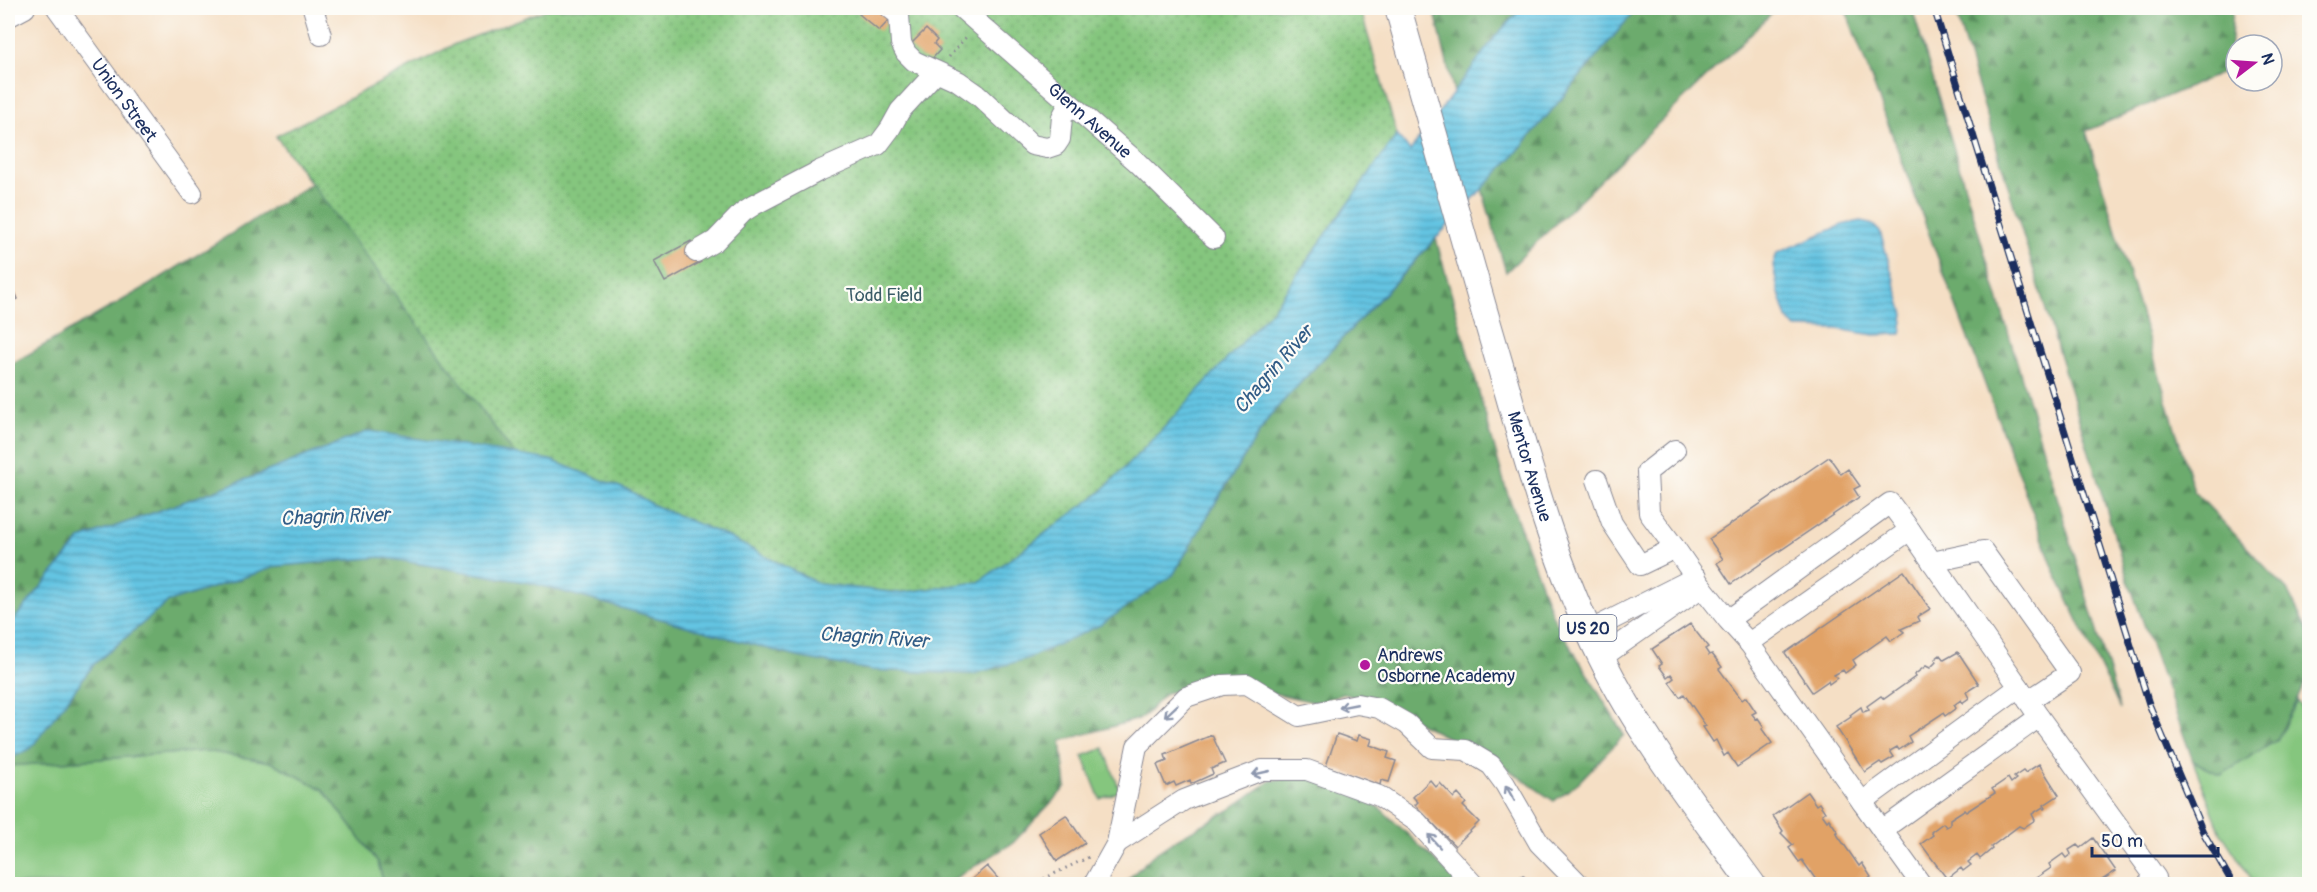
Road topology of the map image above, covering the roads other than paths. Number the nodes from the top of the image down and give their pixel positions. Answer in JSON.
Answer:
{"nodes":[{"id":1,"x":25,"y":8,"type":"edge"},
{"id":2,"x":57,"y":8,"type":"edge"},
{"id":3,"x":313,"y":8,"type":"edge"},
{"id":4,"x":890,"y":8,"type":"edge"},
{"id":5,"x":961,"y":8,"type":"edge"},
{"id":6,"x":1400,"y":14,"type":"edge"},
{"id":7,"x":8,"y":17,"type":"edge"},
{"id":8,"x":321,"y":35,"type":"dead end"},
{"id":9,"x":936,"y":72,"type":"junction"},
{"id":10,"x":1069,"y":104,"type":"junction"},
{"id":11,"x":192,"y":193,"type":"dead end"},
{"id":12,"x":1214,"y":238,"type":"dead end"},
{"id":13,"x":696,"y":252,"type":"dead end"},
{"id":14,"x":1675,"y":450,"type":"dead end"},
{"id":15,"x":1597,"y":480,"type":"dead end"},
{"id":16,"x":1910,"y":530,"type":"junction"},
{"id":17,"x":1675,"y":548,"type":"junction"},
{"id":18,"x":1932,"y":562,"type":"junction"},
{"id":19,"x":1699,"y":582,"type":"junction"},
{"id":20,"x":1728,"y":620,"type":"junction"},
{"id":21,"x":1589,"y":631,"type":"junction"},
{"id":22,"x":1749,"y":643,"type":"junction"},
{"id":23,"x":1601,"y":658,"type":"junction"},
{"id":24,"x":2029,"y":702,"type":"junction"},
{"id":25,"x":1862,"y":802,"type":"junction"},
{"id":26,"x":1882,"y":830,"type":"junction"},
{"id":27,"x":1117,"y":843,"type":"junction"},
{"id":28,"x":2154,"y":882,"type":"edge"},
{"id":29,"x":1094,"y":885,"type":"edge"},
{"id":30,"x":1473,"y":885,"type":"edge"},
{"id":31,"x":1579,"y":885,"type":"edge"},
{"id":32,"x":1752,"y":885,"type":"edge"},
{"id":33,"x":1921,"y":885,"type":"edge"}],
"edges":[{"from":1,"to":7,"type":"street"},
{"from":2,"to":11,"type":"street","name":"Union Street"},
{"from":3,"to":8,"type":"street"},
{"from":4,"to":9,"type":"street"},
{"from":5,"to":10,"type":"street","name":"Glenn Avenue"},
{"from":6,"to":21,"type":"main road","name":"Mentor Avenue","number":"US 20"},
{"from":9,"to":10,"type":"street"},
{"from":9,"to":13,"type":"street"},
{"from":10,"to":12,"type":"street","name":"Glenn Avenue"},
{"from":14,"to":17,"type":"street"},
{"from":15,"to":17,"type":"street"},
{"from":16,"to":18,"type":"street"},
{"from":16,"to":20,"type":"street"},
{"from":16,"to":22,"type":"street"},
{"from":17,"to":19,"type":"street"},
{"from":18,"to":24,"type":"street"},
{"from":18,"to":24,"type":"street"},
{"from":19,"to":20,"type":"street"},
{"from":19,"to":21,"type":"street"},
{"from":19,"to":23,"type":"street"},
{"from":20,"to":22,"type":"street"},
{"from":21,"to":23,"type":"main road","name":"Mentor Avenue","number":"US 20"},
{"from":22,"to":25,"type":"street"},
{"from":23,"to":32,"type":"main road","name":"Mentor Avenue","number":"US 20"},
{"from":24,"to":25,"type":"street"},
{"from":24,"to":26,"type":"street"},
{"from":24,"to":28,"type":"street"},
{"from":25,"to":26,"type":"street"},
{"from":26,"to":33,"type":"street"},
{"from":27,"to":29,"type":"street"},
{"from":30,"to":27,"type":"street","one_way":true},
{"from":31,"to":27,"type":"street","one_way":true}]}
